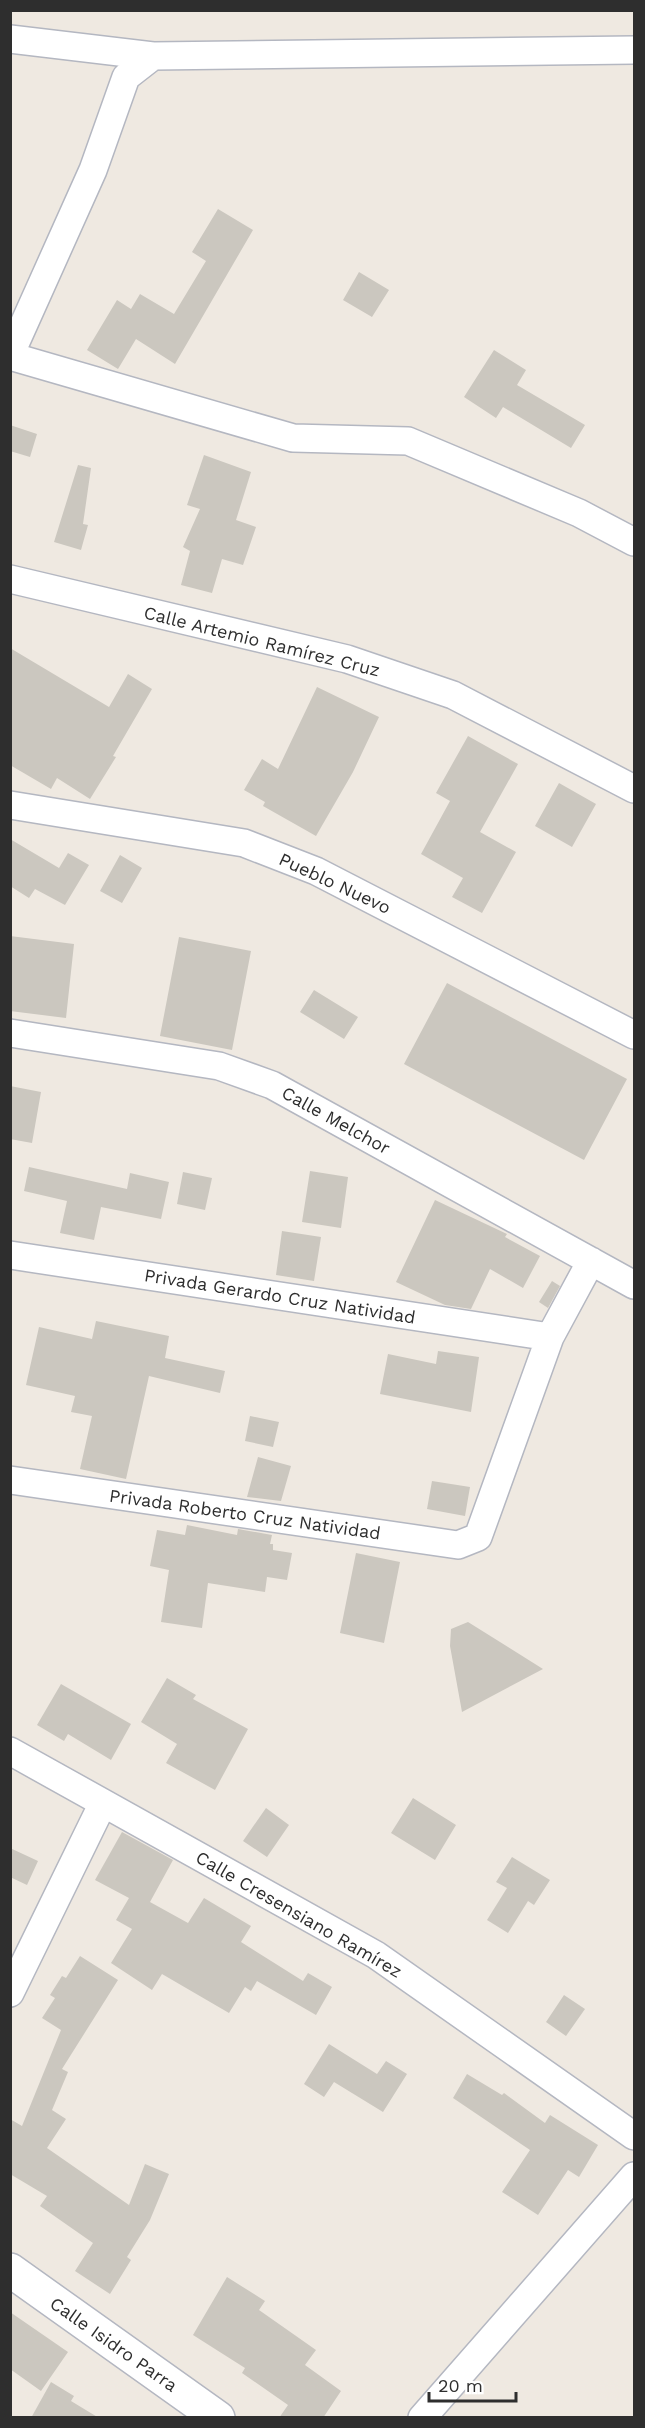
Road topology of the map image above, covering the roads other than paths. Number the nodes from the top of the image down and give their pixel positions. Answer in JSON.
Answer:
{"nodes":[{"id":1,"x":10,"y":39,"type":"edge"},
{"id":2,"x":634,"y":50,"type":"edge"},
{"id":3,"x":153,"y":56,"type":"junction"},
{"id":4,"x":10,"y":355,"type":"edge"},
{"id":5,"x":634,"y":542,"type":"edge"},
{"id":6,"x":10,"y":579,"type":"edge"},
{"id":7,"x":634,"y":789,"type":"edge"},
{"id":8,"x":10,"y":805,"type":"edge"},
{"id":9,"x":10,"y":1033,"type":"edge"},
{"id":10,"x":634,"y":1035,"type":"edge"},
{"id":11,"x":10,"y":1255,"type":"edge"},
{"id":12,"x":591,"y":1261,"type":"junction"},
{"id":13,"x":634,"y":1285,"type":"edge"},
{"id":14,"x":550,"y":1337,"type":"junction"},
{"id":15,"x":10,"y":1480,"type":"edge"},
{"id":16,"x":10,"y":1751,"type":"edge"},
{"id":17,"x":103,"y":1803,"type":"junction"},
{"id":18,"x":10,"y":1993,"type":"edge"},
{"id":19,"x":634,"y":2136,"type":"edge"},
{"id":20,"x":634,"y":2176,"type":"edge"},
{"id":21,"x":10,"y":2270,"type":"edge"},
{"id":22,"x":218,"y":2418,"type":"edge"},
{"id":23,"x":422,"y":2418,"type":"edge"}],
"edges":[{"from":1,"to":3,"type":"street"},
{"from":2,"to":3,"type":"street"},
{"from":3,"to":4,"type":"street"},
{"from":4,"to":5,"type":"street"},
{"from":6,"to":7,"type":"street","name":"Calle Artemio Ramírez Cruz"},
{"from":8,"to":10,"type":"street","name":"Pueblo Nuevo"},
{"from":9,"to":12,"type":"street","name":"Calle Melchor"},
{"from":11,"to":14,"type":"street","name":"Privada Gerardo Cruz Natividad"},
{"from":12,"to":13,"type":"street","name":"Calle Melchor"},
{"from":12,"to":14,"type":"street"},
{"from":14,"to":15,"type":"street","name":"Privada Roberto Cruz Natividad"},
{"from":16,"to":17,"type":"street","name":"Calle Cresensiano Ramírez"},
{"from":17,"to":18,"type":"street"},
{"from":17,"to":19,"type":"street","name":"Calle Cresensiano Ramírez"},
{"from":20,"to":23,"type":"street"},
{"from":21,"to":22,"type":"street","name":"Calle Isidro Parra"}]}
